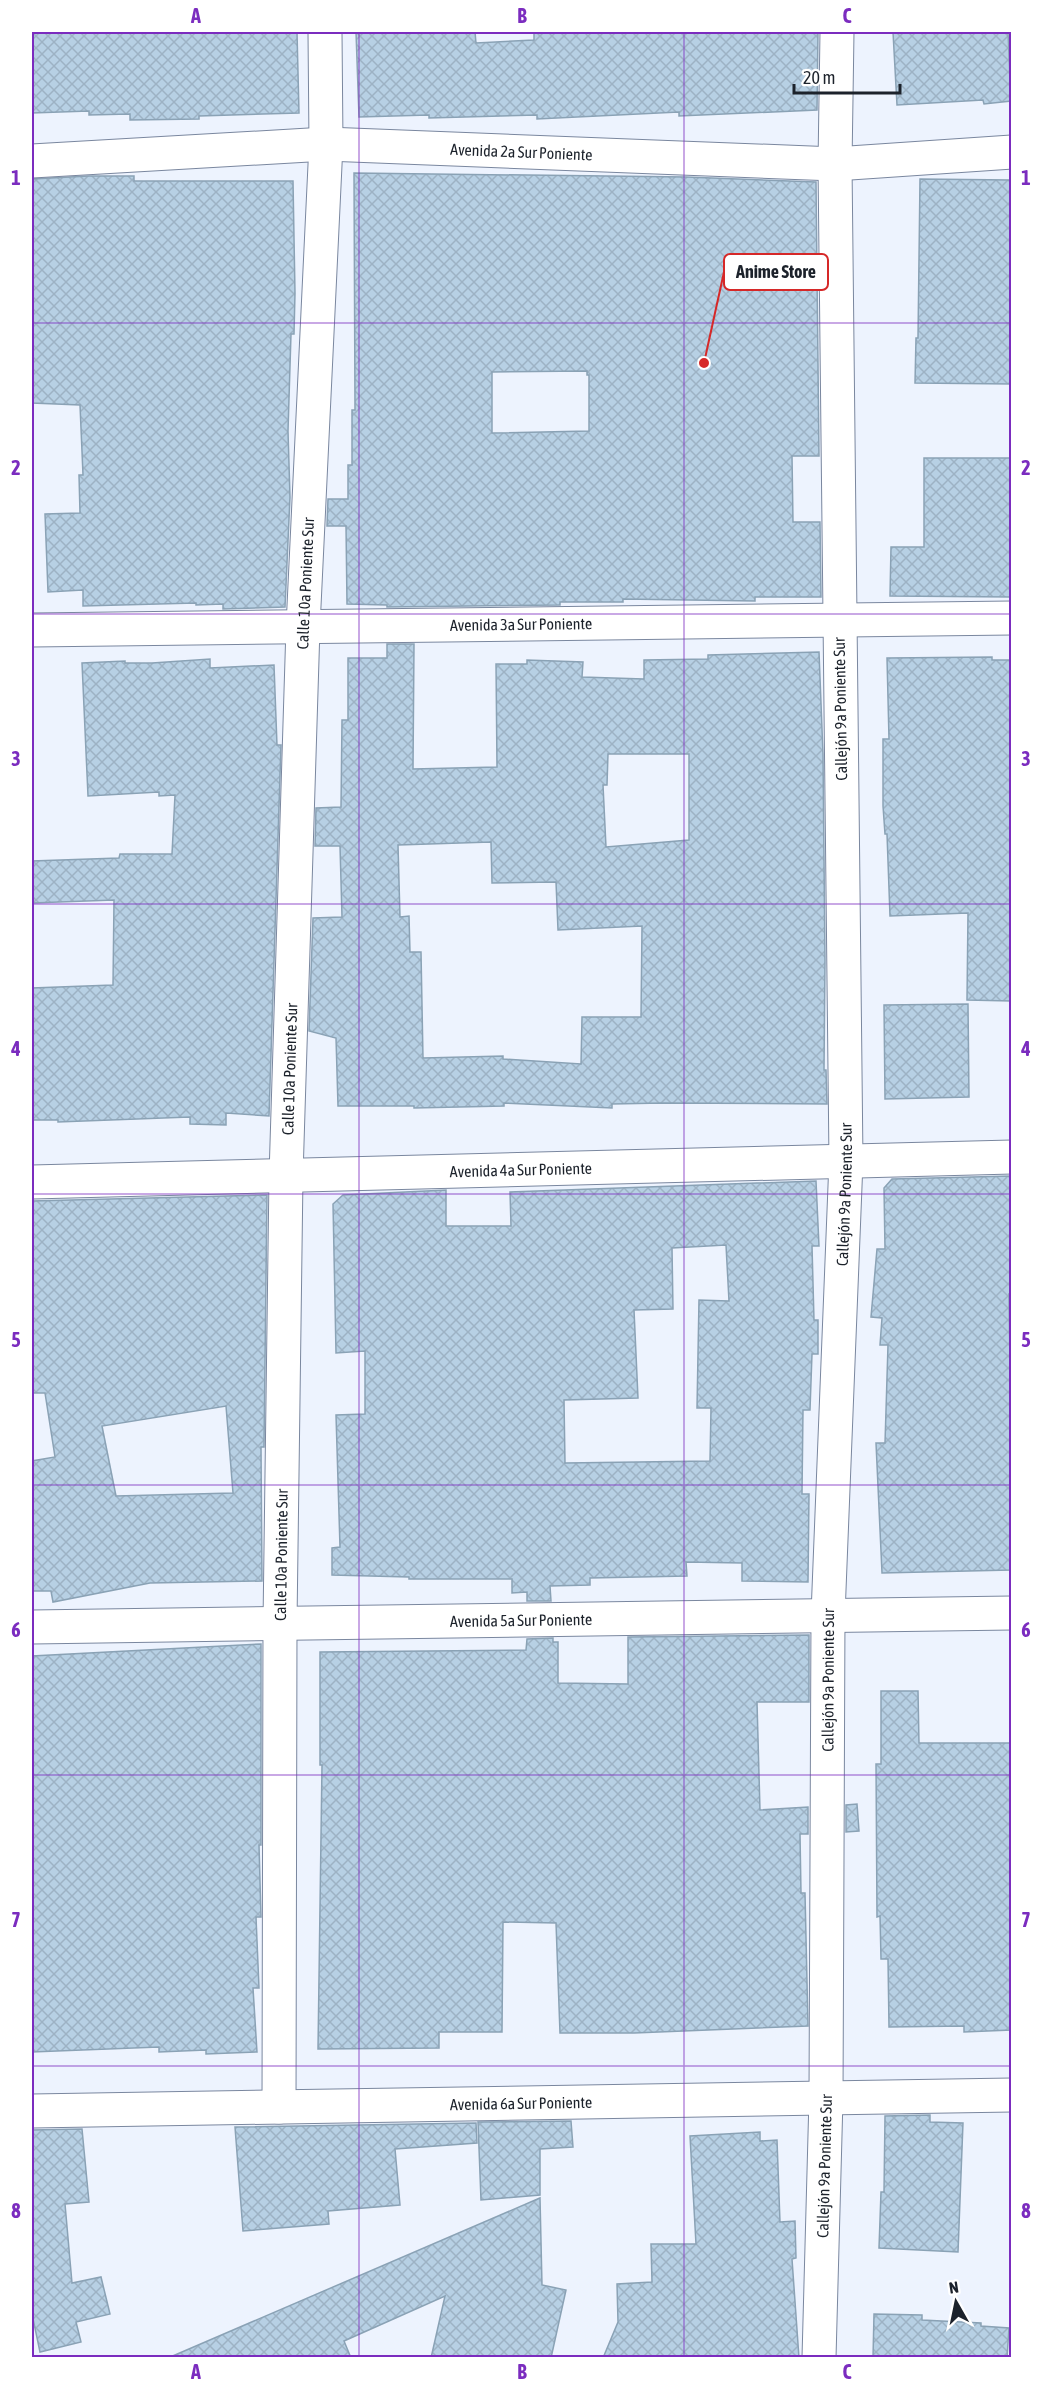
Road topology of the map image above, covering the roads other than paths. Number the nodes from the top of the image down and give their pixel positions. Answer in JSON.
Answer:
{"nodes":[{"id":1,"x":325,"y":32,"type":"edge"},
{"id":2,"x":837,"y":32,"type":"edge"},
{"id":3,"x":326,"y":144,"type":"junction"},
{"id":4,"x":1011,"y":152,"type":"edge"},
{"id":5,"x":32,"y":160,"type":"edge"},
{"id":6,"x":835,"y":164,"type":"junction"},
{"id":7,"x":1011,"y":618,"type":"edge"},
{"id":8,"x":839,"y":621,"type":"junction"},
{"id":9,"x":303,"y":627,"type":"junction"},
{"id":10,"x":32,"y":630,"type":"edge"},
{"id":11,"x":1011,"y":1157,"type":"edge"},
{"id":12,"x":846,"y":1161,"type":"junction"},
{"id":13,"x":286,"y":1176,"type":"junction"},
{"id":14,"x":32,"y":1182,"type":"edge"},
{"id":15,"x":1011,"y":1613,"type":"edge"},
{"id":16,"x":828,"y":1616,"type":"junction"},
{"id":17,"x":280,"y":1623,"type":"junction"},
{"id":18,"x":32,"y":1626,"type":"edge"},
{"id":19,"x":1011,"y":2095,"type":"edge"},
{"id":20,"x":826,"y":2098,"type":"junction"},
{"id":21,"x":279,"y":2107,"type":"junction"},
{"id":22,"x":32,"y":2111,"type":"edge"},
{"id":23,"x":819,"y":2358,"type":"edge"}],
"edges":[{"from":1,"to":3,"type":"street","name":"Calle 10a Poniente Sur"},
{"from":2,"to":6,"type":"street","name":"Callejón 9a Poniente Sur"},
{"from":3,"to":5,"type":"street","name":"Avenida 2a Sur Poniente"},
{"from":3,"to":6,"type":"street","name":"Avenida 2a Sur Poniente"},
{"from":3,"to":9,"type":"street","name":"Calle 10a Poniente Sur"},
{"from":4,"to":6,"type":"street","name":"Avenida 2a Sur Poniente"},
{"from":6,"to":8,"type":"street","name":"Callejón 9a Poniente Sur"},
{"from":7,"to":8,"type":"street","name":"Avenida 3a Sur Poniente"},
{"from":8,"to":9,"type":"street","name":"Avenida 3a Sur Poniente"},
{"from":8,"to":12,"type":"street","name":"Callejón 9a Poniente Sur"},
{"from":9,"to":10,"type":"street","name":"Avenida 3a Sur Poniente"},
{"from":9,"to":13,"type":"street","name":"Calle 10a Poniente Sur"},
{"from":11,"to":12,"type":"street","name":"Avenida 4a Sur Poniente"},
{"from":12,"to":13,"type":"street","name":"Avenida 4a Sur Poniente"},
{"from":12,"to":16,"type":"street","name":"Callejón 9a Poniente Sur"},
{"from":13,"to":14,"type":"street","name":"Avenida 4a Sur Poniente"},
{"from":13,"to":17,"type":"street","name":"Calle 10a Poniente Sur"},
{"from":15,"to":16,"type":"street","name":"Avenida 5a Sur Poniente"},
{"from":16,"to":17,"type":"street","name":"Avenida 5a Sur Poniente"},
{"from":16,"to":20,"type":"street","name":"Callejón 9a Poniente Sur"},
{"from":17,"to":18,"type":"street","name":"Avenida 5a Sur Poniente"},
{"from":17,"to":21,"type":"street","name":"Calle 10a Poniente Sur"},
{"from":19,"to":20,"type":"street","name":"Avenida 6a Sur Poniente"},
{"from":20,"to":21,"type":"street","name":"Avenida 6a Sur Poniente"},
{"from":20,"to":23,"type":"street","name":"Callejón 9a Poniente Sur"},
{"from":21,"to":22,"type":"street","name":"Avenida 6a Sur Poniente"}]}
